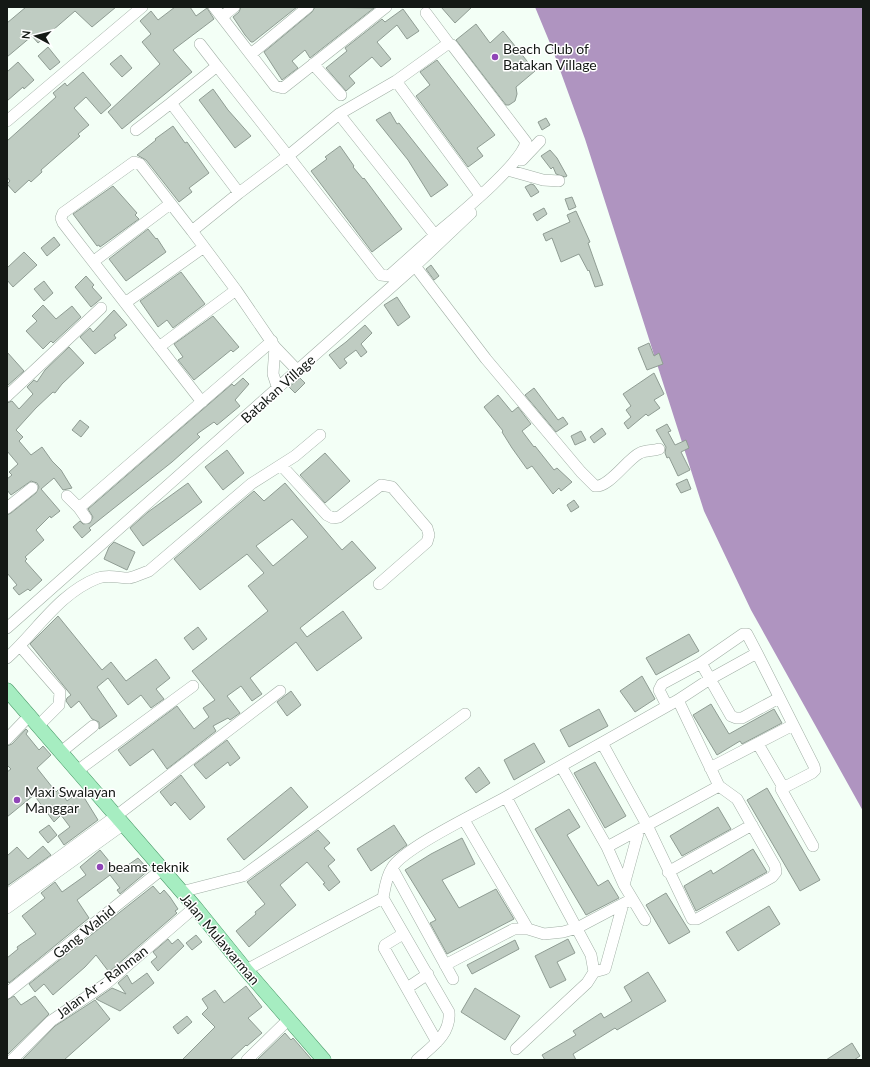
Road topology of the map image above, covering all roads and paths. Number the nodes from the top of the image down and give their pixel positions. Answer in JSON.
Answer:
{"nodes":[{"id":1,"x":142,"y":7,"type":"edge"},
{"id":2,"x":214,"y":7,"type":"edge"},
{"id":3,"x":234,"y":7,"type":"edge"},
{"id":4,"x":308,"y":7,"type":"edge"},
{"id":5,"x":386,"y":7,"type":"edge"},
{"id":6,"x":426,"y":13,"type":"dead end"},
{"id":7,"x":222,"y":17,"type":"junction"},
{"id":8,"x":200,"y":44,"type":"dead end"},
{"id":9,"x":450,"y":45,"type":"junction"},
{"id":10,"x":251,"y":54,"type":"junction"},
{"id":11,"x":313,"y":64,"type":"junction"},
{"id":12,"x":218,"y":66,"type":"junction"},
{"id":13,"x":396,"y":81,"type":"junction"},
{"id":14,"x":341,"y":95,"type":"dead end"},
{"id":15,"x":171,"y":103,"type":"junction"},
{"id":16,"x":340,"y":114,"type":"junction"},
{"id":17,"x":7,"y":121,"type":"edge"},
{"id":18,"x":136,"y":130,"type":"dead end"},
{"id":19,"x":540,"y":141,"type":"dead end"},
{"id":20,"x":288,"y":156,"type":"junction"},
{"id":21,"x":515,"y":172,"type":"junction"},
{"id":22,"x":559,"y":181,"type":"dead end"},
{"id":23,"x":239,"y":193,"type":"junction"},
{"id":24,"x":480,"y":196,"type":"junction"},
{"id":25,"x":170,"y":204,"type":"junction"},
{"id":26,"x":192,"y":231,"type":"junction"},
{"id":27,"x":435,"y":235,"type":"junction"},
{"id":28,"x":204,"y":247,"type":"junction"},
{"id":29,"x":94,"y":261,"type":"junction"},
{"id":30,"x":415,"y":266,"type":"junction"},
{"id":31,"x":236,"y":290,"type":"junction"},
{"id":32,"x":125,"y":303,"type":"junction"},
{"id":33,"x":102,"y":308,"type":"dead end"},
{"id":34,"x":274,"y":344,"type":"junction"},
{"id":35,"x":159,"y":347,"type":"junction"},
{"id":36,"x":298,"y":371,"type":"junction"},
{"id":37,"x":278,"y":389,"type":"junction"},
{"id":38,"x":7,"y":396,"type":"edge"},
{"id":39,"x":202,"y":402,"type":"junction"},
{"id":40,"x":320,"y":435,"type":"dead end"},
{"id":41,"x":659,"y":449,"type":"dead end"},
{"id":42,"x":281,"y":465,"type":"junction"},
{"id":43,"x":32,"y":488,"type":"dead end"},
{"id":44,"x":67,"y":496,"type":"dead end"},
{"id":45,"x":7,"y":508,"type":"edge"},
{"id":46,"x":79,"y":508,"type":"junction"},
{"id":47,"x":86,"y":518,"type":"dead end"},
{"id":48,"x":379,"y":584,"type":"dead end"},
{"id":49,"x":7,"y":628,"type":"edge"},
{"id":50,"x":20,"y":646,"type":"junction"},
{"id":51,"x":757,"y":653,"type":"junction"},
{"id":52,"x":7,"y":658,"type":"edge"},
{"id":53,"x":701,"y":663,"type":"junction"},
{"id":54,"x":710,"y":679,"type":"junction"},
{"id":55,"x":193,"y":686,"type":"dead end"},
{"id":56,"x":7,"y":690,"type":"edge"},
{"id":57,"x":280,"y":691,"type":"dead end"},
{"id":58,"x":779,"y":698,"type":"junction"},
{"id":59,"x":678,"y":700,"type":"junction"},
{"id":60,"x":667,"y":706,"type":"junction"},
{"id":61,"x":465,"y":714,"type":"dead end"},
{"id":62,"x":34,"y":721,"type":"junction"},
{"id":63,"x":793,"y":725,"type":"junction"},
{"id":64,"x":93,"y":726,"type":"dead end"},
{"id":65,"x":7,"y":739,"type":"edge"},
{"id":66,"x":602,"y":743,"type":"junction"},
{"id":67,"x":758,"y":744,"type":"junction"},
{"id":68,"x":61,"y":752,"type":"junction"},
{"id":69,"x":561,"y":766,"type":"junction"},
{"id":70,"x":710,"y":768,"type":"junction"},
{"id":71,"x":77,"y":771,"type":"junction"},
{"id":72,"x":719,"y":786,"type":"junction"},
{"id":73,"x":783,"y":786,"type":"junction"},
{"id":74,"x":506,"y":797,"type":"junction"},
{"id":75,"x":120,"y":820,"type":"junction"},
{"id":76,"x":464,"y":820,"type":"junction"},
{"id":77,"x":752,"y":825,"type":"junction"},
{"id":78,"x":643,"y":827,"type":"junction"},
{"id":79,"x":814,"y":846,"type":"dead end"},
{"id":80,"x":607,"y":847,"type":"junction"},
{"id":81,"x":392,"y":868,"type":"junction"},
{"id":82,"x":161,"y":870,"type":"junction"},
{"id":83,"x":668,"y":872,"type":"junction"},
{"id":84,"x":624,"y":885,"type":"junction"},
{"id":85,"x":181,"y":892,"type":"junction"},
{"id":86,"x":7,"y":896,"type":"edge"},
{"id":87,"x":383,"y":898,"type":"junction"},
{"id":88,"x":627,"y":901,"type":"junction"},
{"id":89,"x":195,"y":907,"type":"junction"},
{"id":90,"x":7,"y":908,"type":"edge"},
{"id":91,"x":645,"y":920,"type":"dead end"},
{"id":92,"x":577,"y":928,"type":"junction"},
{"id":93,"x":528,"y":929,"type":"junction"},
{"id":94,"x":403,"y":934,"type":"junction"},
{"id":95,"x":445,"y":965,"type":"junction"},
{"id":96,"x":246,"y":970,"type":"junction"},
{"id":97,"x":594,"y":972,"type":"junction"},
{"id":98,"x":428,"y":974,"type":"junction"},
{"id":99,"x":453,"y":979,"type":"dead end"},
{"id":100,"x":407,"y":988,"type":"junction"},
{"id":101,"x":7,"y":993,"type":"edge"},
{"id":102,"x":289,"y":1019,"type":"junction"},
{"id":103,"x":437,"y":1042,"type":"junction"},
{"id":104,"x":516,"y":1049,"type":"dead end"},
{"id":105,"x":12,"y":1060,"type":"edge"},
{"id":106,"x":247,"y":1060,"type":"edge"},
{"id":107,"x":324,"y":1060,"type":"edge"},
{"id":108,"x":417,"y":1060,"type":"edge"}],
"edges":[{"from":1,"to":17,"type":"street"},
{"from":2,"to":7,"type":"street"},
{"from":3,"to":7,"type":"street"},
{"from":4,"to":10,"type":"street"},
{"from":5,"to":11,"type":"street"},
{"from":6,"to":9,"type":"street"},
{"from":7,"to":10,"type":"street"},
{"from":8,"to":12,"type":"street"},
{"from":9,"to":13,"type":"street"},
{"from":9,"to":24,"type":"street"},
{"from":10,"to":11,"type":"street"},
{"from":11,"to":14,"type":"street"},
{"from":12,"to":15,"type":"street"},
{"from":12,"to":20,"type":"street"},
{"from":13,"to":16,"type":"street"},
{"from":13,"to":24,"type":"street"},
{"from":15,"to":18,"type":"street"},
{"from":15,"to":23,"type":"street"},
{"from":16,"to":20,"type":"street"},
{"from":16,"to":27,"type":"street"},
{"from":19,"to":21,"type":"street","name":"Batakan Village"},
{"from":20,"to":23,"type":"street"},
{"from":20,"to":27,"type":"street"},
{"from":21,"to":22,"type":"street"},
{"from":21,"to":30,"type":"street","name":"Batakan Village"},
{"from":23,"to":26,"type":"street"},
{"from":24,"to":27,"type":"street"},
{"from":25,"to":26,"type":"street"},
{"from":25,"to":29,"type":"street"},
{"from":25,"to":29,"type":"street"},
{"from":26,"to":28,"type":"street"},
{"from":28,"to":31,"type":"street"},
{"from":28,"to":32,"type":"street"},
{"from":29,"to":32,"type":"street"},
{"from":30,"to":36,"type":"street","name":"Batakan Village"},
{"from":30,"to":41,"type":"street"},
{"from":31,"to":34,"type":"street"},
{"from":31,"to":35,"type":"street"},
{"from":32,"to":35,"type":"street"},
{"from":33,"to":38,"type":"street"},
{"from":34,"to":36,"type":"street"},
{"from":34,"to":37,"type":"street"},
{"from":34,"to":39,"type":"street"},
{"from":35,"to":39,"type":"street"},
{"from":36,"to":37,"type":"street","name":"Batakan Village"},
{"from":37,"to":49,"type":"street","name":"Batakan Village"},
{"from":39,"to":46,"type":"street"},
{"from":40,"to":42,"type":"street"},
{"from":42,"to":48,"type":"street"},
{"from":42,"to":50,"type":"street"},
{"from":43,"to":45,"type":"street"},
{"from":44,"to":46,"type":"street"},
{"from":46,"to":47,"type":"street"},
{"from":50,"to":52,"type":"street"},
{"from":50,"to":62,"type":"street"},
{"from":51,"to":53,"type":"street"},
{"from":51,"to":54,"type":"street"},
{"from":51,"to":58,"type":"street"},
{"from":53,"to":54,"type":"street"},
{"from":53,"to":60,"type":"street"},
{"from":54,"to":58,"type":"street"},
{"from":54,"to":59,"type":"street"},
{"from":55,"to":71,"type":"street"},
{"from":56,"to":62,"type":"main road","name":"Jalan Mulawarman"},
{"from":57,"to":75,"type":"street"},
{"from":58,"to":63,"type":"street"},
{"from":59,"to":60,"type":"street"},
{"from":59,"to":70,"type":"street"},
{"from":60,"to":66,"type":"street"},
{"from":61,"to":85,"type":"street"},
{"from":62,"to":65,"type":"street"},
{"from":62,"to":68,"type":"main road","name":"Jalan Mulawarman"},
{"from":63,"to":67,"type":"street"},
{"from":63,"to":73,"type":"street"},
{"from":64,"to":68,"type":"street"},
{"from":66,"to":69,"type":"street"},
{"from":66,"to":78,"type":"street"},
{"from":67,"to":70,"type":"street"},
{"from":67,"to":73,"type":"street"},
{"from":68,"to":71,"type":"main road","name":"Jalan Mulawarman"},
{"from":69,"to":74,"type":"street"},
{"from":69,"to":80,"type":"street"},
{"from":70,"to":72,"type":"street"},
{"from":71,"to":75,"type":"main road","name":"Jalan Mulawarman"},
{"from":72,"to":77,"type":"street"},
{"from":72,"to":78,"type":"street"},
{"from":73,"to":79,"type":"street"},
{"from":74,"to":76,"type":"street"},
{"from":74,"to":92,"type":"street"},
{"from":75,"to":82,"type":"main road","name":"Jalan Mulawarman"},
{"from":75,"to":86,"type":"street"},
{"from":75,"to":90,"type":"street"},
{"from":76,"to":81,"type":"street"},
{"from":76,"to":93,"type":"street"},
{"from":77,"to":83,"type":"street"},
{"from":77,"to":83,"type":"street"},
{"from":78,"to":80,"type":"street"},
{"from":78,"to":83,"type":"street"},
{"from":78,"to":84,"type":"street"},
{"from":80,"to":84,"type":"street"},
{"from":81,"to":87,"type":"street"},
{"from":81,"to":95,"type":"street"},
{"from":82,"to":85,"type":"main road","name":"Jalan Mulawarman"},
{"from":82,"to":101,"type":"street","name":"Gang Wahid"},
{"from":84,"to":88,"type":"street"},
{"from":85,"to":89,"type":"main road","name":"Jalan Mulawarman"},
{"from":87,"to":94,"type":"street"},
{"from":87,"to":96,"type":"street"},
{"from":88,"to":91,"type":"street"},
{"from":88,"to":92,"type":"street"},
{"from":88,"to":97,"type":"street"},
{"from":89,"to":96,"type":"main road","name":"Jalan Mulawarman"},
{"from":89,"to":105,"type":"street","name":"Jalan Ar - Rahman"},
{"from":92,"to":93,"type":"street"},
{"from":92,"to":97,"type":"street"},
{"from":93,"to":95,"type":"street"},
{"from":94,"to":98,"type":"street"},
{"from":94,"to":100,"type":"street"},
{"from":95,"to":99,"type":"street"},
{"from":96,"to":102,"type":"main road","name":"Jalan Mulawarman"},
{"from":97,"to":104,"type":"street"},
{"from":98,"to":100,"type":"street"},
{"from":98,"to":103,"type":"street"},
{"from":100,"to":103,"type":"street"},
{"from":102,"to":106,"type":"street"},
{"from":102,"to":107,"type":"main road","name":"Jalan Mulawarman"},
{"from":103,"to":108,"type":"street"}]}
